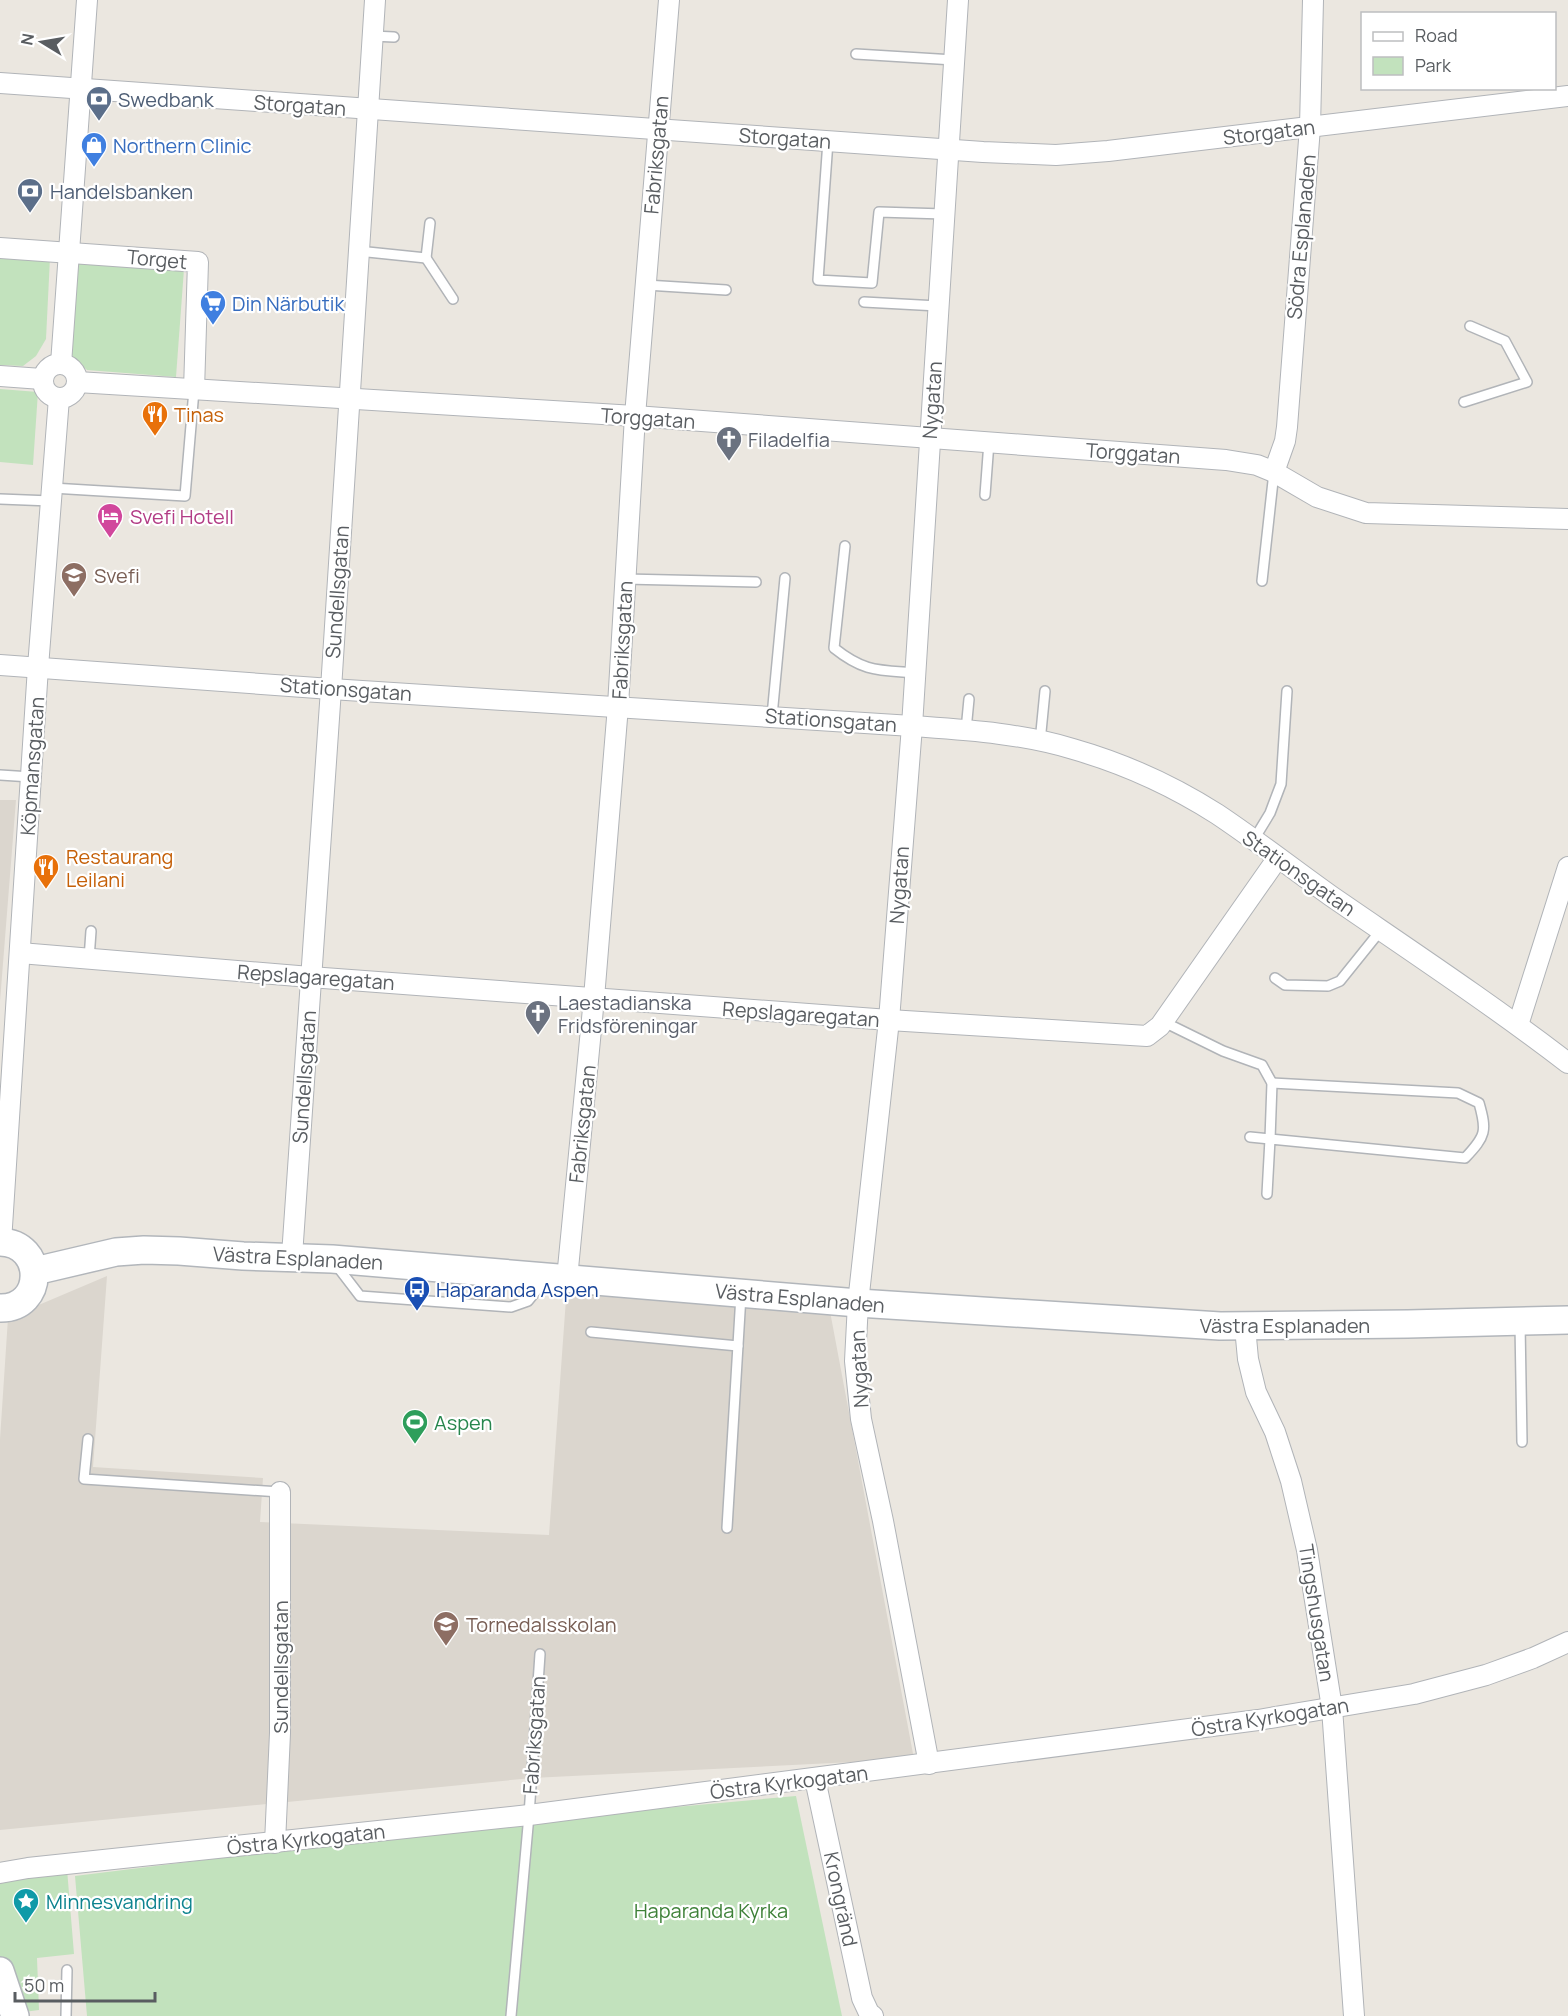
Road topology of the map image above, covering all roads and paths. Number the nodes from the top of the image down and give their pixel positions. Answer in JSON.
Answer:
{"nodes":[{"id":1,"x":87,"y":0,"type":"edge"},
{"id":2,"x":375,"y":0,"type":"edge"},
{"id":3,"x":669,"y":0,"type":"edge"},
{"id":4,"x":958,"y":0,"type":"edge"},
{"id":5,"x":1313,"y":0,"type":"edge"},
{"id":6,"x":372,"y":36,"type":"junction"},
{"id":7,"x":394,"y":37,"type":"dead end"},
{"id":8,"x":856,"y":54,"type":"dead end"},
{"id":9,"x":954,"y":60,"type":"junction"},
{"id":10,"x":0,"y":83,"type":"edge"},
{"id":11,"x":79,"y":88,"type":"junction"},
{"id":12,"x":1568,"y":96,"type":"edge"},
{"id":13,"x":367,"y":110,"type":"junction"},
{"id":14,"x":1310,"y":127,"type":"junction"},
{"id":15,"x":658,"y":129,"type":"junction"},
{"id":16,"x":828,"y":141,"type":"junction"},
{"id":17,"x":948,"y":149,"type":"junction"},
{"id":18,"x":944,"y":214,"type":"junction"},
{"id":19,"x":430,"y":223,"type":"dead end"},
{"id":20,"x":0,"y":248,"type":"edge"},
{"id":21,"x":358,"y":251,"type":"junction"},
{"id":22,"x":69,"y":252,"type":"junction"},
{"id":23,"x":426,"y":258,"type":"junction"},
{"id":24,"x":646,"y":285,"type":"junction"},
{"id":25,"x":726,"y":290,"type":"dead end"},
{"id":26,"x":453,"y":299,"type":"dead end"},
{"id":27,"x":864,"y":302,"type":"dead end"},
{"id":28,"x":938,"y":306,"type":"junction"},
{"id":29,"x":1470,"y":326,"type":"dead end"},
{"id":30,"x":61,"y":364,"type":"junction"},
{"id":31,"x":0,"y":376,"type":"edge"},
{"id":32,"x":42,"y":379,"type":"junction"},
{"id":33,"x":77,"y":382,"type":"junction"},
{"id":34,"x":194,"y":390,"type":"junction"},
{"id":35,"x":59,"y":398,"type":"junction"},
{"id":36,"x":349,"y":400,"type":"junction"},
{"id":37,"x":1464,"y":402,"type":"dead end"},
{"id":38,"x":635,"y":416,"type":"junction"},
{"id":39,"x":930,"y":438,"type":"junction"},
{"id":40,"x":990,"y":442,"type":"junction"},
{"id":41,"x":1274,"y":472,"type":"junction"},
{"id":42,"x":51,"y":495,"type":"junction"},
{"id":43,"x":985,"y":495,"type":"dead end"},
{"id":44,"x":0,"y":499,"type":"edge"},
{"id":45,"x":1568,"y":519,"type":"edge"},
{"id":46,"x":845,"y":546,"type":"dead end"},
{"id":47,"x":785,"y":578,"type":"dead end"},
{"id":48,"x":626,"y":579,"type":"junction"},
{"id":49,"x":1262,"y":581,"type":"dead end"},
{"id":50,"x":756,"y":582,"type":"dead end"},
{"id":51,"x":0,"y":664,"type":"edge"},
{"id":52,"x":38,"y":667,"type":"junction"},
{"id":53,"x":915,"y":673,"type":"junction"},
{"id":54,"x":331,"y":689,"type":"junction"},
{"id":55,"x":1045,"y":691,"type":"dead end"},
{"id":56,"x":1287,"y":691,"type":"dead end"},
{"id":57,"x":969,"y":699,"type":"dead end"},
{"id":58,"x":618,"y":706,"type":"junction"},
{"id":59,"x":772,"y":716,"type":"junction"},
{"id":60,"x":912,"y":726,"type":"junction"},
{"id":61,"x":966,"y":730,"type":"junction"},
{"id":62,"x":1040,"y":742,"type":"junction"},
{"id":63,"x":0,"y":775,"type":"edge"},
{"id":64,"x":31,"y":777,"type":"junction"},
{"id":65,"x":1253,"y":841,"type":"junction"},
{"id":66,"x":1277,"y":859,"type":"junction"},
{"id":67,"x":1568,"y":867,"type":"edge"},
{"id":68,"x":1381,"y":930,"type":"junction"},
{"id":69,"x":90,"y":931,"type":"dead end"},
{"id":70,"x":20,"y":953,"type":"junction"},
{"id":71,"x":89,"y":959,"type":"junction"},
{"id":72,"x":310,"y":977,"type":"junction"},
{"id":73,"x":1275,"y":978,"type":"dead end"},
{"id":74,"x":594,"y":998,"type":"junction"},
{"id":75,"x":889,"y":1020,"type":"junction"},
{"id":76,"x":1164,"y":1022,"type":"junction"},
{"id":77,"x":1518,"y":1025,"type":"junction"},
{"id":78,"x":1568,"y":1063,"type":"edge"},
{"id":79,"x":1272,"y":1083,"type":"junction"},
{"id":80,"x":1250,"y":1137,"type":"dead end"},
{"id":81,"x":1270,"y":1139,"type":"junction"},
{"id":82,"x":1267,"y":1194,"type":"dead end"},
{"id":83,"x":0,"y":1242,"type":"edge"},
{"id":84,"x":292,"y":1256,"type":"junction"},
{"id":85,"x":35,"y":1271,"type":"junction"},
{"id":86,"x":558,"y":1278,"type":"junction"},
{"id":87,"x":741,"y":1293,"type":"junction"},
{"id":88,"x":858,"y":1303,"type":"junction"},
{"id":89,"x":0,"y":1308,"type":"edge"},
{"id":90,"x":1568,"y":1320,"type":"edge"},
{"id":91,"x":1520,"y":1321,"type":"junction"},
{"id":92,"x":1245,"y":1327,"type":"junction"},
{"id":93,"x":591,"y":1332,"type":"dead end"},
{"id":94,"x":738,"y":1346,"type":"junction"},
{"id":95,"x":88,"y":1439,"type":"dead end"},
{"id":96,"x":1522,"y":1442,"type":"dead end"},
{"id":97,"x":280,"y":1492,"type":"joint"},
{"id":98,"x":727,"y":1528,"type":"dead end"},
{"id":99,"x":1568,"y":1642,"type":"edge"},
{"id":100,"x":540,"y":1654,"type":"dead end"},
{"id":101,"x":1332,"y":1708,"type":"junction"},
{"id":102,"x":929,"y":1764,"type":"junction"},
{"id":103,"x":814,"y":1779,"type":"junction"},
{"id":104,"x":529,"y":1815,"type":"junction"},
{"id":105,"x":275,"y":1843,"type":"junction"},
{"id":106,"x":0,"y":1873,"type":"edge"},
{"id":107,"x":67,"y":1970,"type":"dead end"},
{"id":108,"x":0,"y":1971,"type":"edge"},
{"id":109,"x":15,"y":2016,"type":"edge"},
{"id":110,"x":66,"y":2016,"type":"edge"},
{"id":111,"x":511,"y":2016,"type":"edge"},
{"id":112,"x":873,"y":2016,"type":"edge"},
{"id":113,"x":1354,"y":2016,"type":"edge"}],
"edges":[{"from":1,"to":11,"type":"street"},
{"from":2,"to":6,"type":"street","name":"Sundellsgatan"},
{"from":3,"to":15,"type":"street","name":"Fabriksgatan"},
{"from":4,"to":9,"type":"street","name":"Nygatan"},
{"from":5,"to":14,"type":"street","name":"Södra Esplanaden"},
{"from":6,"to":7,"type":"lane"},
{"from":6,"to":13,"type":"street","name":"Sundellsgatan"},
{"from":8,"to":9,"type":"lane"},
{"from":9,"to":17,"type":"street","name":"Nygatan"},
{"from":10,"to":11,"type":"street","name":"Storgatan"},
{"from":11,"to":13,"type":"street","name":"Storgatan"},
{"from":11,"to":22,"type":"street"},
{"from":12,"to":14,"type":"street","name":"Storgatan"},
{"from":13,"to":15,"type":"street","name":"Storgatan"},
{"from":13,"to":21,"type":"street","name":"Sundellsgatan"},
{"from":14,"to":17,"type":"street","name":"Storgatan"},
{"from":14,"to":41,"type":"street","name":"Södra Esplanaden"},
{"from":15,"to":16,"type":"street","name":"Storgatan"},
{"from":15,"to":24,"type":"street","name":"Fabriksgatan"},
{"from":16,"to":17,"type":"street","name":"Storgatan"},
{"from":16,"to":18,"type":"lane"},
{"from":17,"to":18,"type":"street","name":"Nygatan"},
{"from":18,"to":28,"type":"street","name":"Nygatan"},
{"from":19,"to":23,"type":"lane"},
{"from":20,"to":22,"type":"street","name":"Torget"},
{"from":21,"to":23,"type":"lane"},
{"from":21,"to":36,"type":"street","name":"Sundellsgatan"},
{"from":22,"to":30,"type":"street"},
{"from":22,"to":34,"type":"street","name":"Torget"},
{"from":23,"to":26,"type":"lane"},
{"from":24,"to":25,"type":"lane"},
{"from":24,"to":38,"type":"street","name":"Fabriksgatan"},
{"from":27,"to":28,"type":"lane"},
{"from":28,"to":39,"type":"street","name":"Nygatan"},
{"from":29,"to":37,"type":"lane"},
{"from":30,"to":32,"type":"street"},
{"from":30,"to":33,"type":"street"},
{"from":31,"to":32,"type":"street"},
{"from":32,"to":35,"type":"street"},
{"from":33,"to":34,"type":"street","name":"Torggatan"},
{"from":33,"to":35,"type":"street"},
{"from":34,"to":36,"type":"street","name":"Torggatan"},
{"from":34,"to":42,"type":"lane","name":"Torget"},
{"from":35,"to":42,"type":"street","name":"Köpmansgatan"},
{"from":36,"to":38,"type":"street","name":"Torggatan"},
{"from":36,"to":54,"type":"street","name":"Sundellsgatan"},
{"from":38,"to":39,"type":"street","name":"Torggatan"},
{"from":38,"to":48,"type":"street","name":"Fabriksgatan"},
{"from":39,"to":40,"type":"street","name":"Torggatan"},
{"from":39,"to":53,"type":"street","name":"Nygatan"},
{"from":40,"to":41,"type":"street","name":"Torggatan"},
{"from":40,"to":43,"type":"lane"},
{"from":41,"to":45,"type":"street","name":"Torggatan"},
{"from":41,"to":49,"type":"lane"},
{"from":42,"to":44,"type":"lane","name":"Torget"},
{"from":42,"to":52,"type":"street","name":"Köpmansgatan"},
{"from":46,"to":53,"type":"lane"},
{"from":47,"to":59,"type":"lane"},
{"from":48,"to":50,"type":"lane"},
{"from":48,"to":58,"type":"street","name":"Fabriksgatan"},
{"from":51,"to":52,"type":"street","name":"Stationsgatan"},
{"from":52,"to":54,"type":"street","name":"Stationsgatan"},
{"from":52,"to":64,"type":"street","name":"Köpmansgatan"},
{"from":53,"to":60,"type":"street","name":"Nygatan"},
{"from":54,"to":58,"type":"street","name":"Stationsgatan"},
{"from":54,"to":72,"type":"street","name":"Sundellsgatan"},
{"from":55,"to":62,"type":"lane"},
{"from":56,"to":65,"type":"lane"},
{"from":57,"to":61,"type":"lane"},
{"from":58,"to":59,"type":"street","name":"Stationsgatan"},
{"from":58,"to":74,"type":"street","name":"Fabriksgatan"},
{"from":59,"to":60,"type":"street","name":"Stationsgatan"},
{"from":60,"to":61,"type":"street","name":"Stationsgatan"},
{"from":60,"to":75,"type":"street","name":"Nygatan"},
{"from":61,"to":62,"type":"street","name":"Stationsgatan"},
{"from":62,"to":65,"type":"street","name":"Stationsgatan"},
{"from":63,"to":64,"type":"lane"},
{"from":64,"to":70,"type":"street","name":"Köpmansgatan"},
{"from":65,"to":66,"type":"street","name":"Stationsgatan"},
{"from":66,"to":68,"type":"street","name":"Stationsgatan"},
{"from":66,"to":76,"type":"street","name":"Repslagaregatan"},
{"from":67,"to":77,"type":"street"},
{"from":68,"to":73,"type":"lane"},
{"from":68,"to":77,"type":"street","name":"Stationsgatan"},
{"from":69,"to":71,"type":"lane"},
{"from":70,"to":71,"type":"street","name":"Repslagaregatan"},
{"from":70,"to":83,"type":"street","name":"Köpmansgatan"},
{"from":71,"to":72,"type":"street","name":"Repslagaregatan"},
{"from":72,"to":74,"type":"street","name":"Repslagaregatan"},
{"from":72,"to":84,"type":"street","name":"Sundellsgatan"},
{"from":74,"to":75,"type":"street","name":"Repslagaregatan"},
{"from":74,"to":86,"type":"street","name":"Fabriksgatan"},
{"from":75,"to":76,"type":"street","name":"Repslagaregatan"},
{"from":75,"to":88,"type":"street","name":"Nygatan"},
{"from":76,"to":79,"type":"lane"},
{"from":77,"to":78,"type":"street","name":"Stationsgatan"},
{"from":79,"to":81,"type":"lane"},
{"from":79,"to":81,"type":"lane"},
{"from":80,"to":81,"type":"lane"},
{"from":81,"to":82,"type":"lane"},
{"from":83,"to":85,"type":"street"},
{"from":84,"to":85,"type":"street","name":"Västra Esplanaden"},
{"from":84,"to":86,"type":"street","name":"Västra Esplanaden"},
{"from":85,"to":89,"type":"street"},
{"from":86,"to":87,"type":"street","name":"Västra Esplanaden"},
{"from":87,"to":88,"type":"street","name":"Västra Esplanaden"},
{"from":87,"to":94,"type":"lane"},
{"from":88,"to":92,"type":"street","name":"Västra Esplanaden"},
{"from":88,"to":102,"type":"street","name":"Nygatan"},
{"from":90,"to":91,"type":"street","name":"Västra Esplanaden"},
{"from":91,"to":92,"type":"street","name":"Västra Esplanaden"},
{"from":91,"to":96,"type":"lane"},
{"from":92,"to":101,"type":"street","name":"Tingshusgatan"},
{"from":93,"to":94,"type":"lane"},
{"from":94,"to":98,"type":"lane"},
{"from":95,"to":97,"type":"lane"},
{"from":97,"to":105,"type":"street","name":"Sundellsgatan"},
{"from":99,"to":101,"type":"street","name":"Östra Kyrkogatan"},
{"from":100,"to":104,"type":"lane","name":"Fabriksgatan"},
{"from":101,"to":102,"type":"street","name":"Östra Kyrkogatan"},
{"from":101,"to":113,"type":"street","name":"Tingshusgatan"},
{"from":102,"to":103,"type":"street","name":"Östra Kyrkogatan"},
{"from":103,"to":104,"type":"street","name":"Östra Kyrkogatan"},
{"from":103,"to":112,"type":"street","name":"Krongränd"},
{"from":104,"to":105,"type":"street","name":"Östra Kyrkogatan"},
{"from":104,"to":111,"type":"lane","name":"Fabriksgatan"},
{"from":105,"to":106,"type":"street","name":"Östra Kyrkogatan"},
{"from":107,"to":110,"type":"lane"},
{"from":108,"to":109,"type":"street"}]}
